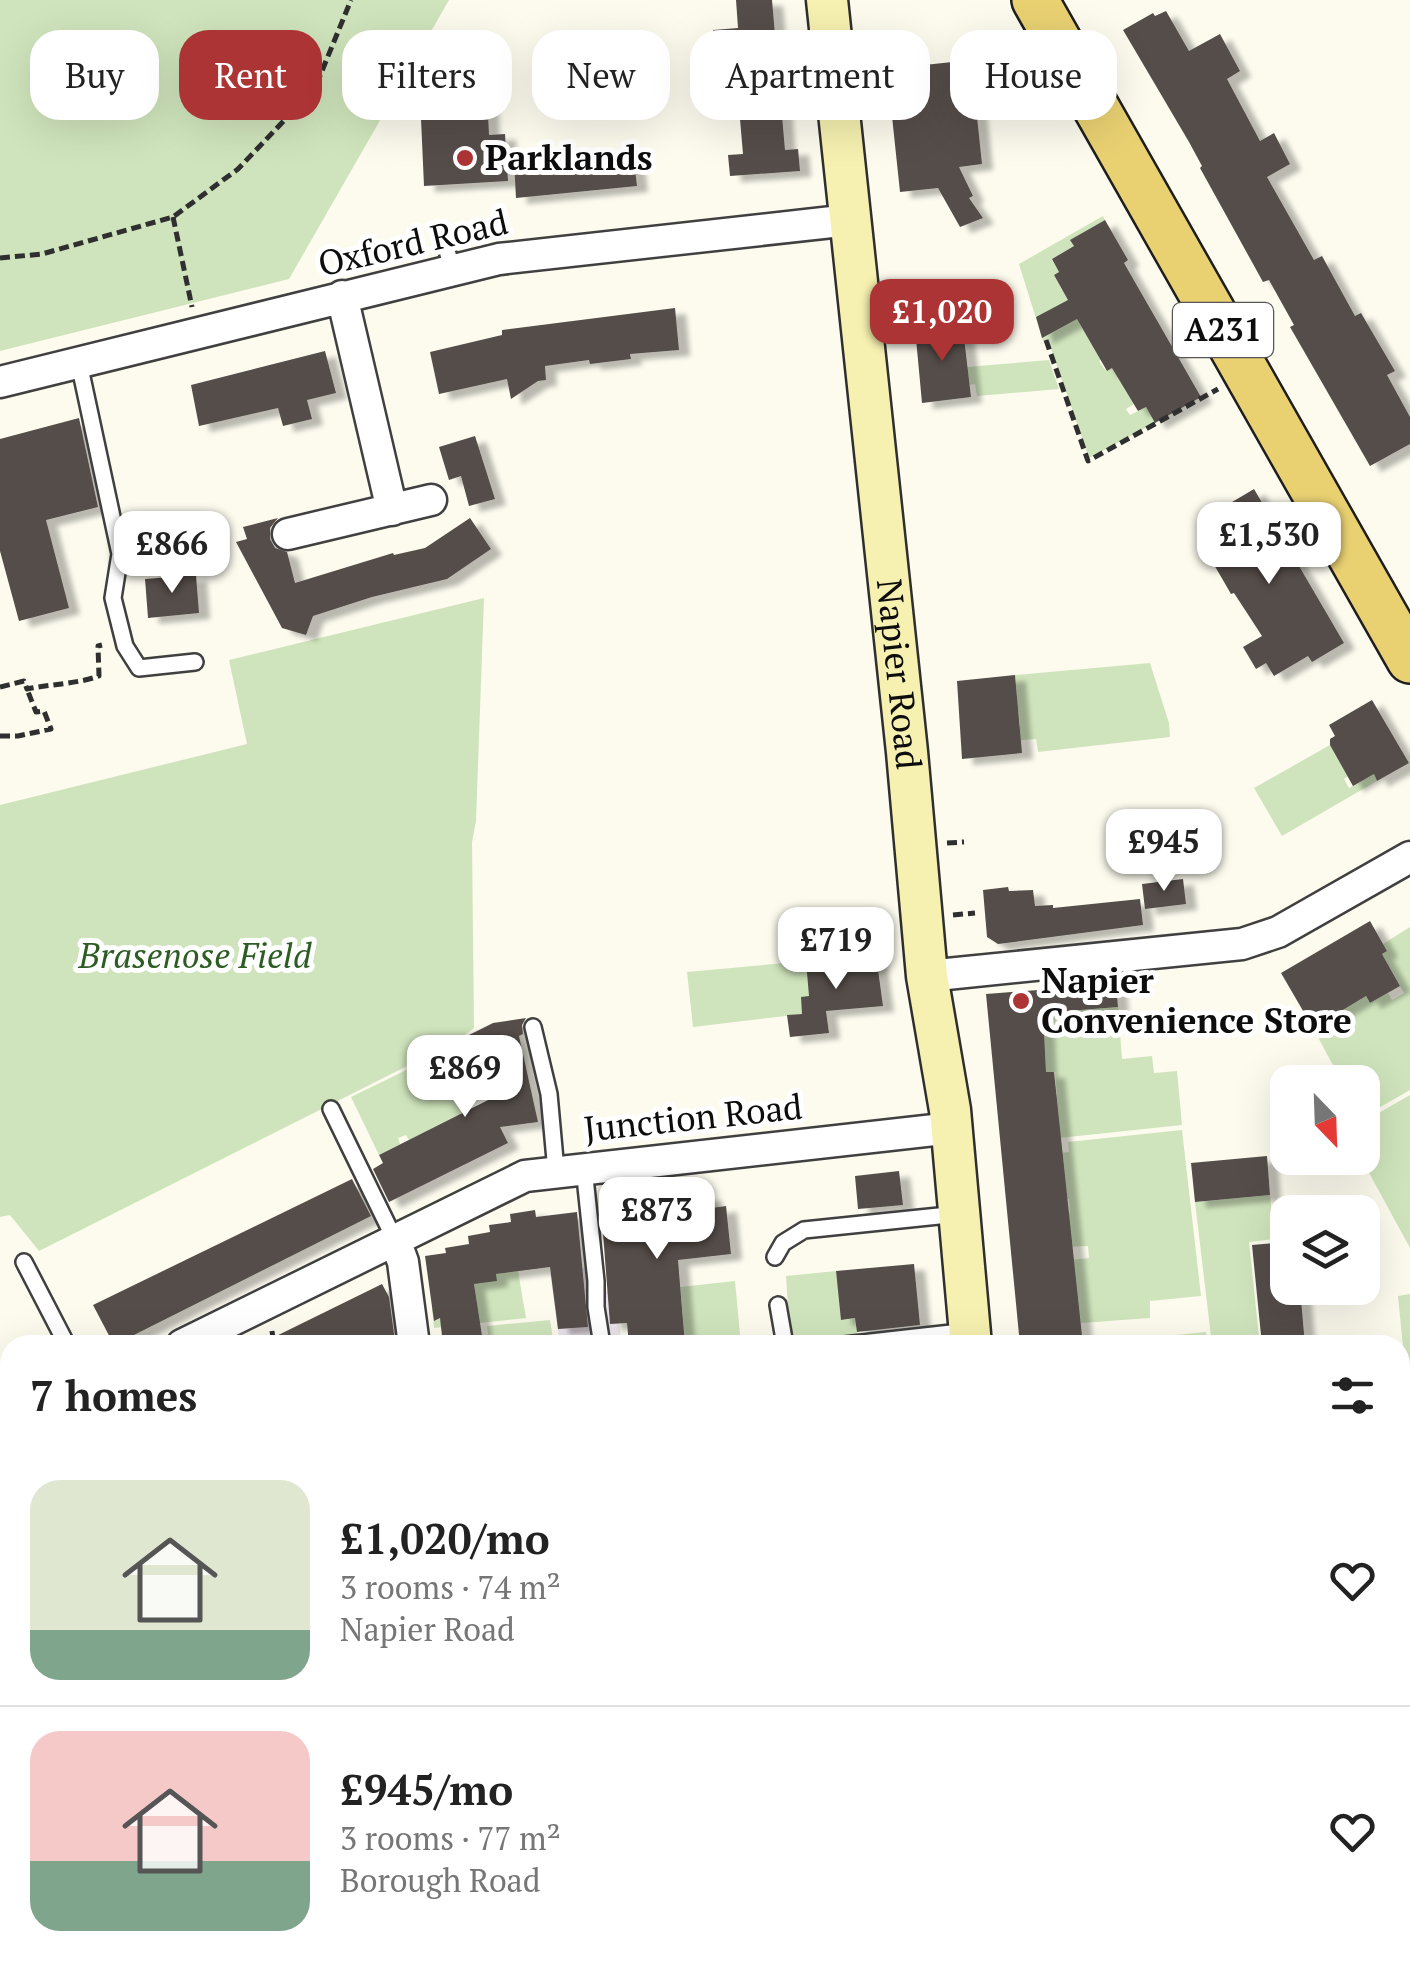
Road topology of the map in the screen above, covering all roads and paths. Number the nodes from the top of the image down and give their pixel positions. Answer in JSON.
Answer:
{"nodes":[{"id":1,"x":351,"y":0,"type":"edge"},
{"id":2,"x":828,"y":0,"type":"edge"},
{"id":3,"x":1035,"y":0,"type":"edge"},
{"id":4,"x":173,"y":217,"type":"junction"},
{"id":5,"x":850,"y":220,"type":"junction"},
{"id":6,"x":442,"y":232,"type":"dead end"},
{"id":7,"x":0,"y":258,"type":"edge"},
{"id":8,"x":452,"y":269,"type":"junction"},
{"id":9,"x":342,"y":296,"type":"junction"},
{"id":10,"x":198,"y":332,"type":"junction"},
{"id":11,"x":1046,"y":340,"type":"dead end"},
{"id":12,"x":79,"y":363,"type":"junction"},
{"id":13,"x":0,"y":382,"type":"edge"},
{"id":14,"x":1228,"y":384,"type":"dead end"},
{"id":15,"x":431,"y":500,"type":"dead end"},
{"id":16,"x":392,"y":510,"type":"junction"},
{"id":17,"x":288,"y":534,"type":"dead end"},
{"id":18,"x":123,"y":638,"type":"junction"},
{"id":19,"x":1410,"y":660,"type":"edge"},
{"id":20,"x":196,"y":662,"type":"dead end"},
{"id":21,"x":0,"y":687,"type":"edge"},
{"id":22,"x":27,"y":689,"type":"junction"},
{"id":23,"x":0,"y":736,"type":"edge"},
{"id":24,"x":1410,"y":857,"type":"edge"},
{"id":25,"x":975,"y":913,"type":"dead end"},
{"id":26,"x":947,"y":916,"type":"dead end"},
{"id":27,"x":927,"y":976,"type":"junction"},
{"id":28,"x":533,"y":1027,"type":"dead end"},
{"id":29,"x":331,"y":1109,"type":"dead end"},
{"id":30,"x":952,"y":1128,"type":"junction"},
{"id":31,"x":570,"y":1169,"type":"junction"},
{"id":32,"x":958,"y":1214,"type":"junction"},
{"id":33,"x":395,"y":1240,"type":"junction"},
{"id":34,"x":775,"y":1257,"type":"dead end"},
{"id":35,"x":24,"y":1262,"type":"dead end"},
{"id":36,"x":778,"y":1306,"type":"dead end"},
{"id":37,"x":63,"y":1335,"type":"edge"},
{"id":38,"x":202,"y":1335,"type":"edge"},
{"id":39,"x":413,"y":1335,"type":"edge"},
{"id":40,"x":600,"y":1335,"type":"edge"},
{"id":41,"x":784,"y":1335,"type":"edge"},
{"id":42,"x":970,"y":1335,"type":"edge"}],
"edges":[{"from":1,"to":4,"type":"path"},
{"from":2,"to":5,"type":"street","name":"Napier Road"},
{"from":3,"to":19,"type":"main road","number":"A231"},
{"from":4,"to":7,"type":"path"},
{"from":4,"to":10,"type":"path"},
{"from":5,"to":8,"type":"street","name":"Oxford Road"},
{"from":5,"to":27,"type":"street","name":"Napier Road"},
{"from":6,"to":8,"type":"lane"},
{"from":8,"to":9,"type":"street","name":"Oxford Road"},
{"from":9,"to":10,"type":"street","name":"Oxford Road"},
{"from":9,"to":16,"type":"street"},
{"from":10,"to":12,"type":"street","name":"Oxford Road"},
{"from":11,"to":14,"type":"path"},
{"from":12,"to":13,"type":"street","name":"Oxford Road"},
{"from":12,"to":18,"type":"lane"},
{"from":15,"to":16,"type":"street"},
{"from":16,"to":17,"type":"street"},
{"from":18,"to":20,"type":"lane"},
{"from":18,"to":22,"type":"path"},
{"from":21,"to":22,"type":"path"},
{"from":22,"to":23,"type":"path"},
{"from":24,"to":27,"type":"street"},
{"from":25,"to":26,"type":"path"},
{"from":27,"to":30,"type":"street","name":"Napier Road"},
{"from":28,"to":31,"type":"lane"},
{"from":29,"to":33,"type":"lane"},
{"from":30,"to":31,"type":"street","name":"Junction Road"},
{"from":30,"to":32,"type":"street","name":"Napier Road"},
{"from":31,"to":33,"type":"street","name":"Junction Road"},
{"from":31,"to":40,"type":"lane"},
{"from":32,"to":34,"type":"lane"},
{"from":32,"to":42,"type":"street","name":"Napier Road"},
{"from":33,"to":38,"type":"street","name":"Junction Road"},
{"from":33,"to":39,"type":"street"},
{"from":35,"to":37,"type":"lane"},
{"from":36,"to":41,"type":"lane"}]}
